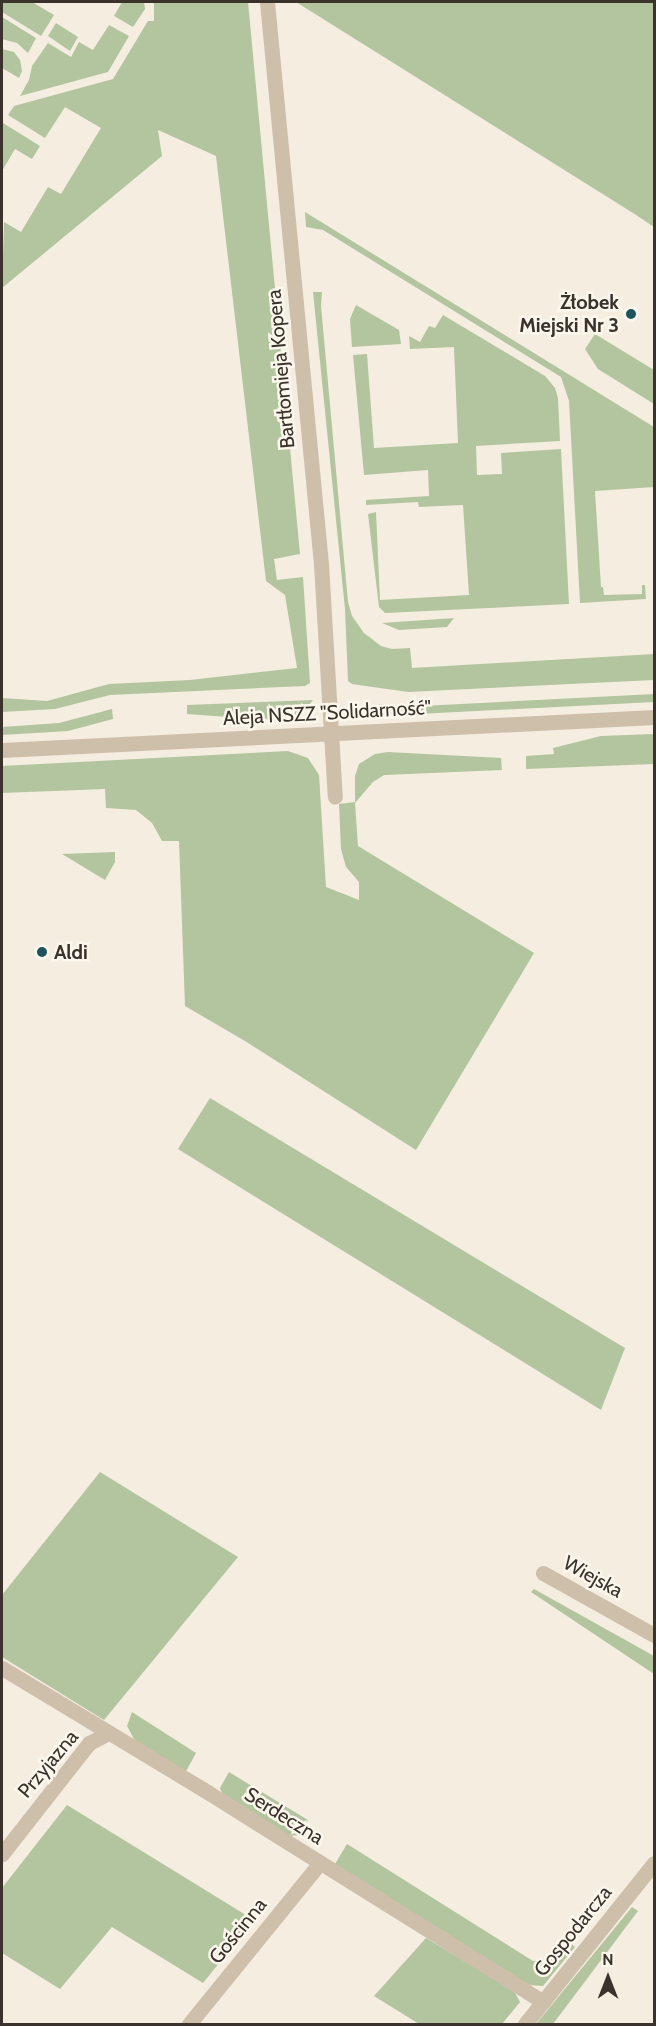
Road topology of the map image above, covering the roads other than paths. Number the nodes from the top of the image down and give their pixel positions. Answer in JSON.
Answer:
{"nodes":[{"id":1,"x":267,"y":2,"type":"edge"},
{"id":2,"x":654,"y":717,"type":"edge"},
{"id":3,"x":332,"y":733,"type":"junction"},
{"id":4,"x":2,"y":750,"type":"edge"},
{"id":5,"x":336,"y":797,"type":"dead end"},
{"id":6,"x":543,"y":1573,"type":"dead end"},
{"id":7,"x":654,"y":1635,"type":"edge"},
{"id":8,"x":2,"y":1668,"type":"edge"},
{"id":9,"x":107,"y":1734,"type":"junction"},
{"id":10,"x":2,"y":1854,"type":"edge"},
{"id":11,"x":320,"y":1863,"type":"junction"},
{"id":12,"x":654,"y":1863,"type":"edge"},
{"id":13,"x":543,"y":2002,"type":"junction"},
{"id":14,"x":189,"y":2025,"type":"edge"},
{"id":15,"x":525,"y":2025,"type":"edge"}],
"edges":[{"from":1,"to":3,"type":"street","name":"Bartłomieja Kopera"},
{"from":2,"to":3,"type":"street","name":"Aleja NSZZ \"Solidarność\""},
{"from":3,"to":4,"type":"street","name":"Aleja NSZZ \"Solidarność\""},
{"from":3,"to":5,"type":"street","name":"Bartłomieja Kopera"},
{"from":6,"to":7,"type":"street","name":"Wiejska"},
{"from":8,"to":9,"type":"street","name":"Serdeczna"},
{"from":9,"to":10,"type":"street","name":"Przyjazna"},
{"from":9,"to":11,"type":"street","name":"Serdeczna"},
{"from":11,"to":13,"type":"street","name":"Serdeczna"},
{"from":11,"to":14,"type":"street","name":"Gościnna"},
{"from":12,"to":13,"type":"street","name":"Gospodarcza"},
{"from":13,"to":15,"type":"street","name":"Gospodarcza"}]}
